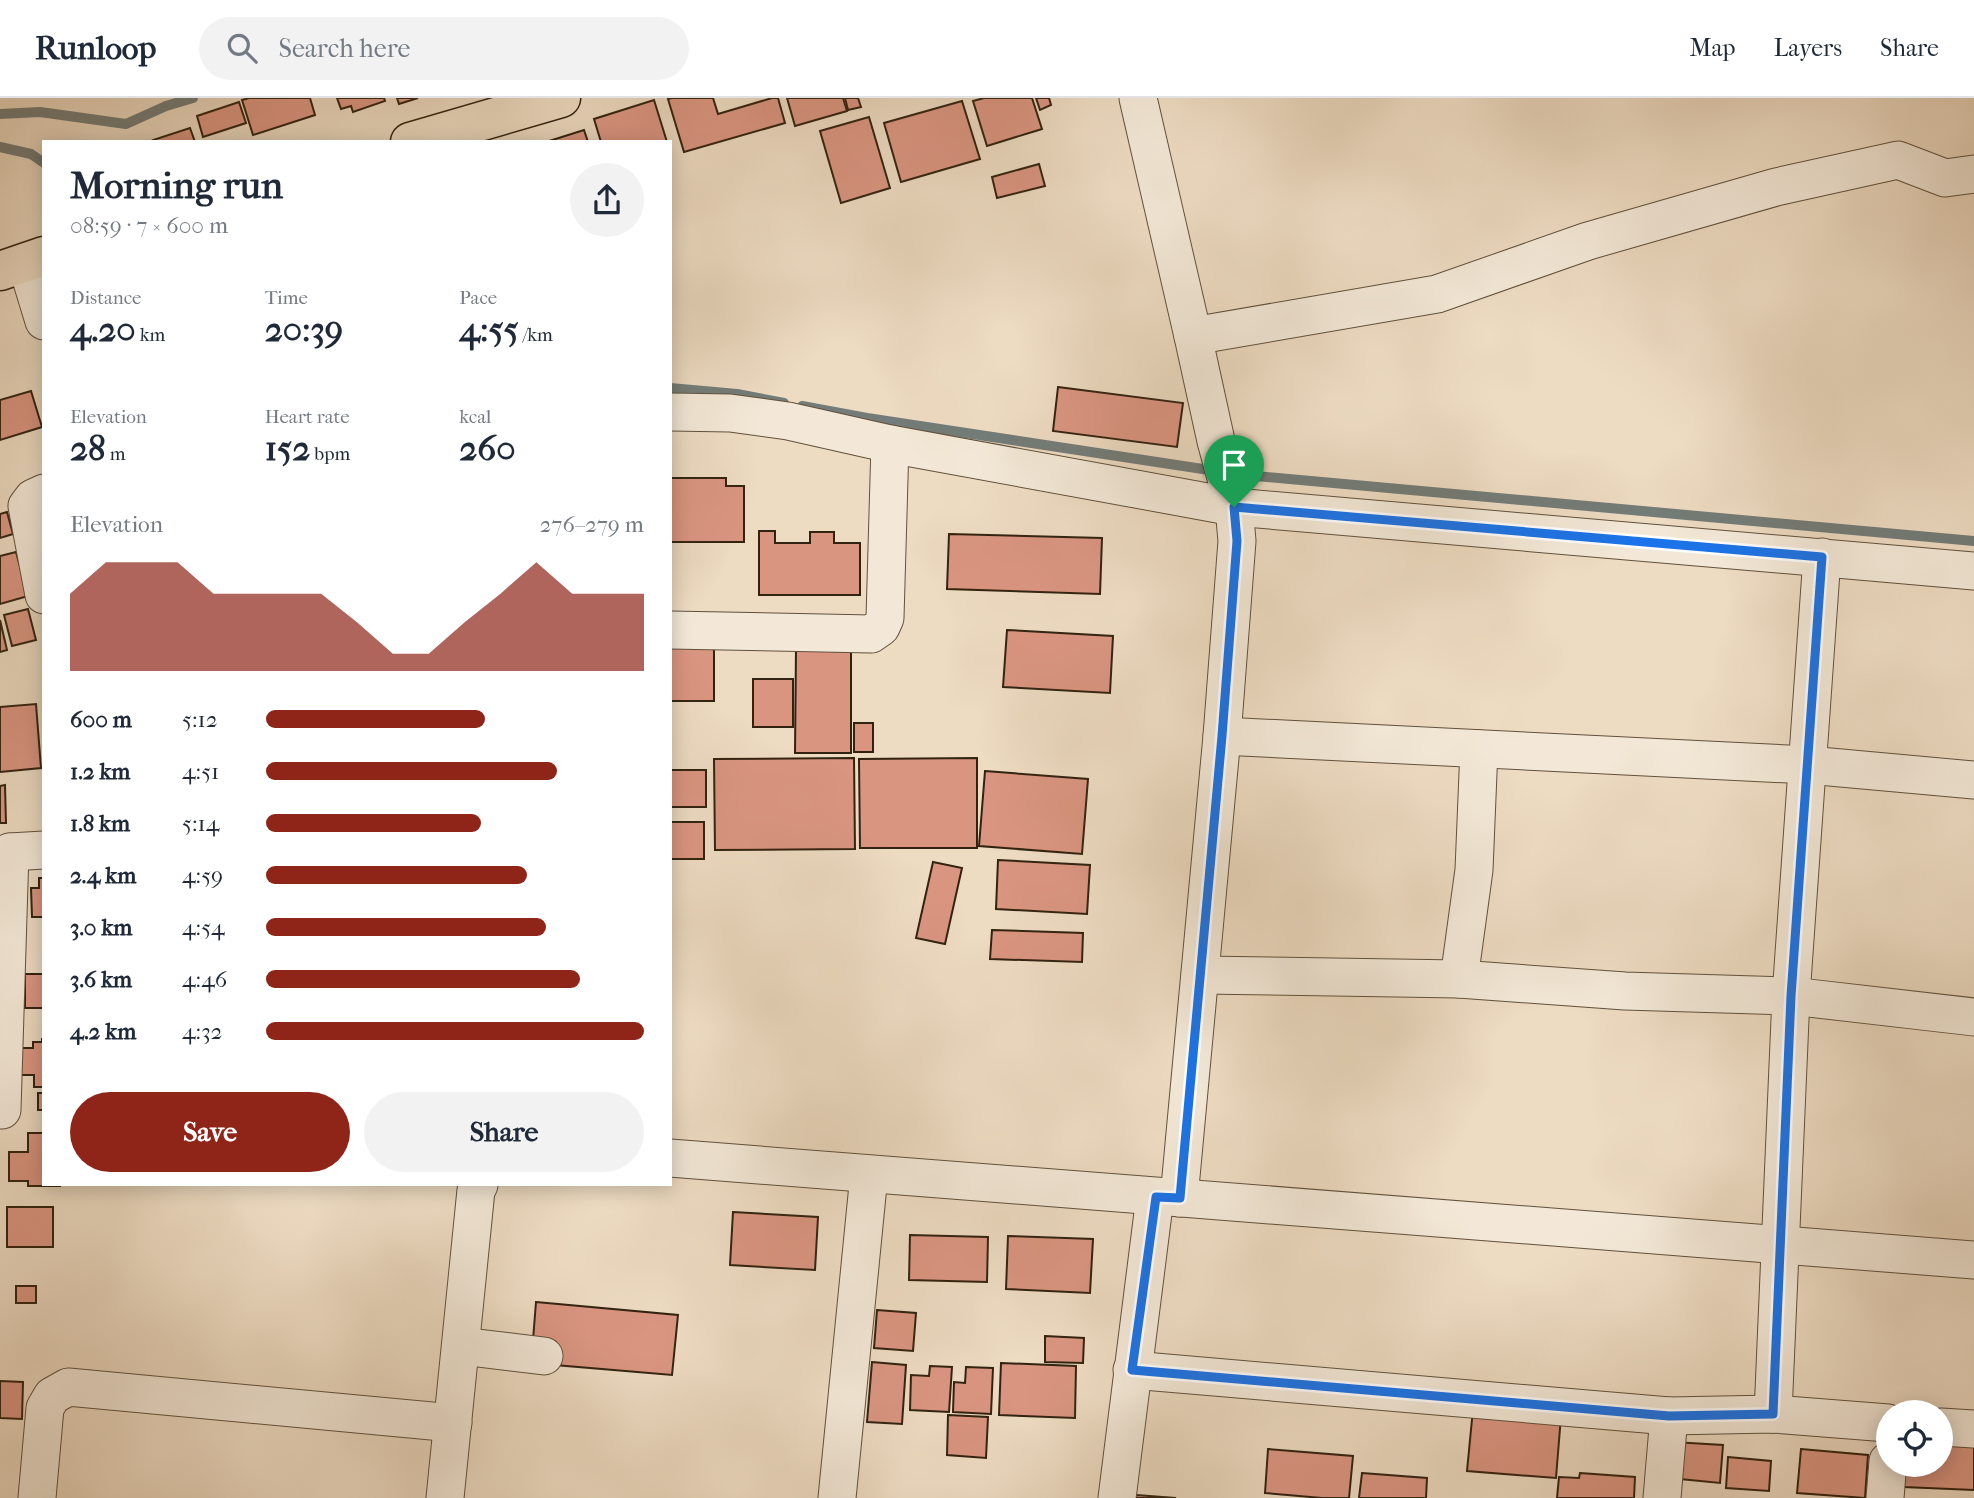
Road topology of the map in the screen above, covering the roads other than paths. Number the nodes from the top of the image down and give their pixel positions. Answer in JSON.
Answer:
{"nodes":[{"id":1,"x":561,"y":98,"type":"edge"},
{"id":2,"x":1138,"y":98,"type":"edge"},
{"id":3,"x":417,"y":140,"type":"edge"},
{"id":4,"x":1974,"y":174,"type":"edge"},
{"id":5,"x":23,"y":263,"type":"edge"},
{"id":6,"x":42,"y":315,"type":"edge"},
{"id":7,"x":1193,"y":336,"type":"junction"},
{"id":8,"x":672,"y":412,"type":"edge"},
{"id":9,"x":890,"y":444,"type":"junction"},
{"id":10,"x":42,"y":494,"type":"edge"},
{"id":11,"x":1234,"y":507,"type":"junction"},
{"id":12,"x":1822,"y":557,"type":"junction"},
{"id":13,"x":1974,"y":571,"type":"edge"},
{"id":14,"x":42,"y":585,"type":"edge"},
{"id":15,"x":672,"y":630,"type":"edge"},
{"id":16,"x":1222,"y":736,"type":"junction"},
{"id":17,"x":1479,"y":749,"type":"junction"},
{"id":18,"x":1808,"y":765,"type":"junction"},
{"id":19,"x":1974,"y":780,"type":"edge"},
{"id":20,"x":18,"y":853,"type":"edge"},
{"id":21,"x":1200,"y":975,"type":"junction"},
{"id":22,"x":1459,"y":979,"type":"junction"},
{"id":23,"x":1791,"y":996,"type":"junction"},
{"id":24,"x":1974,"y":1017,"type":"edge"},
{"id":25,"x":2,"y":1110,"type":"dead end"},
{"id":26,"x":672,"y":1158,"type":"edge"},
{"id":27,"x":869,"y":1175,"type":"junction"},
{"id":28,"x":478,"y":1186,"type":"edge"},
{"id":29,"x":1168,"y":1198,"type":"junction"},
{"id":30,"x":1781,"y":1245,"type":"junction"},
{"id":31,"x":1974,"y":1261,"type":"edge"},
{"id":32,"x":461,"y":1346,"type":"junction"},
{"id":33,"x":544,"y":1356,"type":"dead end"},
{"id":34,"x":1132,"y":1370,"type":"junction"},
{"id":35,"x":1773,"y":1414,"type":"junction"},
{"id":36,"x":1669,"y":1416,"type":"junction"},
{"id":37,"x":1876,"y":1422,"type":"edge"},
{"id":38,"x":453,"y":1423,"type":"junction"},
{"id":39,"x":1953,"y":1428,"type":"edge"},
{"id":40,"x":1974,"y":1429,"type":"edge"},
{"id":41,"x":1887,"y":1477,"type":"edge"},
{"id":42,"x":37,"y":1498,"type":"edge"},
{"id":43,"x":445,"y":1498,"type":"edge"},
{"id":44,"x":837,"y":1498,"type":"edge"},
{"id":45,"x":1117,"y":1498,"type":"edge"},
{"id":46,"x":1662,"y":1498,"type":"edge"},
{"id":47,"x":1885,"y":1498,"type":"edge"}],
"edges":[{"from":1,"to":3,"type":"main road"},
{"from":2,"to":7,"type":"street"},
{"from":4,"to":7,"type":"street"},
{"from":5,"to":6,"type":"street"},
{"from":7,"to":11,"type":"street"},
{"from":8,"to":9,"type":"street"},
{"from":9,"to":11,"type":"street"},
{"from":9,"to":15,"type":"street"},
{"from":10,"to":14,"type":"street"},
{"from":11,"to":12,"type":"street"},
{"from":11,"to":16,"type":"street"},
{"from":12,"to":13,"type":"street"},
{"from":12,"to":18,"type":"street"},
{"from":16,"to":17,"type":"street"},
{"from":16,"to":21,"type":"street"},
{"from":17,"to":18,"type":"street"},
{"from":17,"to":22,"type":"street"},
{"from":18,"to":19,"type":"street"},
{"from":18,"to":23,"type":"street"},
{"from":20,"to":25,"type":"street"},
{"from":21,"to":22,"type":"street"},
{"from":21,"to":29,"type":"street"},
{"from":22,"to":23,"type":"street"},
{"from":23,"to":24,"type":"street"},
{"from":23,"to":30,"type":"street"},
{"from":26,"to":27,"type":"street"},
{"from":27,"to":29,"type":"street"},
{"from":27,"to":44,"type":"street"},
{"from":28,"to":32,"type":"street"},
{"from":29,"to":30,"type":"street"},
{"from":29,"to":34,"type":"street"},
{"from":30,"to":31,"type":"street"},
{"from":30,"to":35,"type":"street"},
{"from":32,"to":33,"type":"street"},
{"from":32,"to":38,"type":"street"},
{"from":34,"to":36,"type":"street"},
{"from":34,"to":45,"type":"street"},
{"from":35,"to":36,"type":"street"},
{"from":35,"to":37,"type":"street"},
{"from":36,"to":46,"type":"street"},
{"from":38,"to":42,"type":"street"},
{"from":38,"to":43,"type":"street"},
{"from":39,"to":40,"type":"street"},
{"from":41,"to":47,"type":"street"}]}
